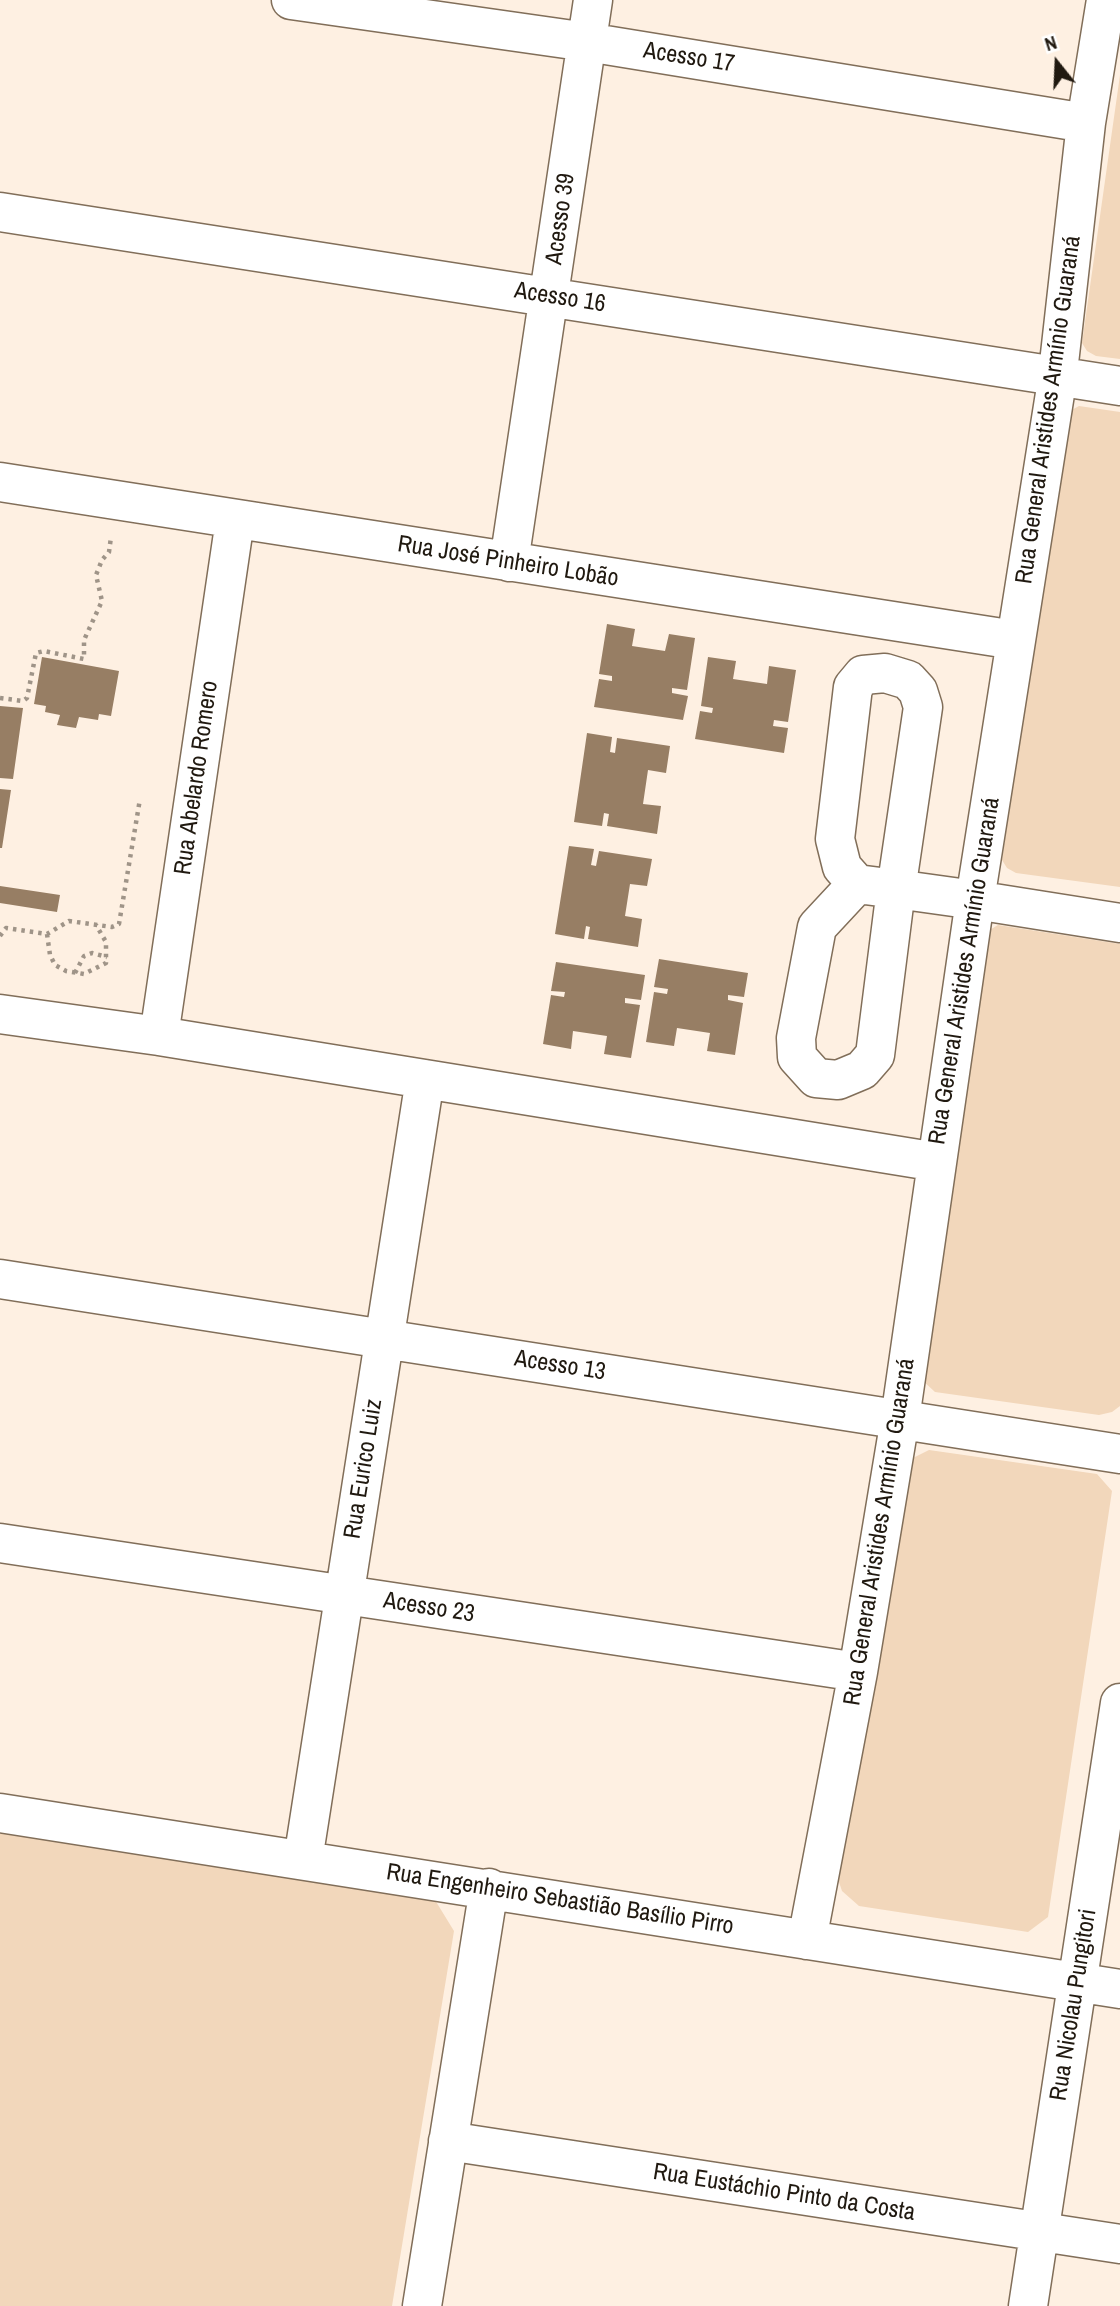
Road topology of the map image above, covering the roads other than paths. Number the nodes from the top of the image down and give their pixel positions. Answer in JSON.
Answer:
{"nodes":[{"id":1,"x":291,"y":0,"type":"edge"},
{"id":2,"x":593,"y":0,"type":"edge"},
{"id":3,"x":1106,"y":0,"type":"edge"},
{"id":4,"x":587,"y":42,"type":"junction"},
{"id":5,"x":1086,"y":123,"type":"junction"},
{"id":6,"x":0,"y":212,"type":"edge"},
{"id":7,"x":549,"y":296,"type":"junction"},
{"id":8,"x":1058,"y":376,"type":"junction"},
{"id":9,"x":1120,"y":386,"type":"edge"},
{"id":10,"x":0,"y":482,"type":"edge"},
{"id":11,"x":235,"y":520,"type":"junction"},
{"id":12,"x":509,"y":562,"type":"junction"},
{"id":13,"x":1015,"y":640,"type":"junction"},
{"id":14,"x":857,"y":884,"type":"junction"},
{"id":15,"x":896,"y":890,"type":"junction"},
{"id":16,"x":975,"y":900,"type":"junction"},
{"id":17,"x":1120,"y":923,"type":"edge"},
{"id":18,"x":0,"y":1014,"type":"edge"},
{"id":19,"x":159,"y":1036,"type":"junction"},
{"id":20,"x":425,"y":1079,"type":"junction"},
{"id":21,"x":937,"y":1162,"type":"junction"},
{"id":22,"x":0,"y":1279,"type":"edge"},
{"id":23,"x":384,"y":1339,"type":"junction"},
{"id":24,"x":900,"y":1419,"type":"junction"},
{"id":25,"x":1120,"y":1454,"type":"edge"},
{"id":26,"x":0,"y":1543,"type":"edge"},
{"id":27,"x":344,"y":1595,"type":"junction"},
{"id":28,"x":858,"y":1672,"type":"junction"},
{"id":29,"x":1119,"y":1715,"type":"edge"},
{"id":30,"x":0,"y":1814,"type":"edge"},
{"id":31,"x":303,"y":1860,"type":"junction"},
{"id":32,"x":489,"y":1888,"type":"junction"},
{"id":33,"x":807,"y":1940,"type":"junction"},
{"id":34,"x":1077,"y":1982,"type":"junction"},
{"id":35,"x":1120,"y":1989,"type":"edge"},
{"id":36,"x":448,"y":2141,"type":"junction"},
{"id":37,"x":1040,"y":2232,"type":"junction"},
{"id":38,"x":1120,"y":2245,"type":"edge"},
{"id":39,"x":422,"y":2306,"type":"edge"},
{"id":40,"x":1028,"y":2306,"type":"edge"}],
"edges":[{"from":1,"to":4,"type":"street","name":"Acesso 17"},
{"from":2,"to":4,"type":"street","name":"Acesso 39"},
{"from":3,"to":5,"type":"street","name":"Rua General Aristides Armínio Guaraná"},
{"from":4,"to":5,"type":"street","name":"Acesso 17"},
{"from":4,"to":7,"type":"street","name":"Acesso 39"},
{"from":5,"to":8,"type":"street","name":"Rua General Aristides Armínio Guaraná"},
{"from":6,"to":7,"type":"street","name":"Acesso 16"},
{"from":7,"to":8,"type":"street","name":"Acesso 16"},
{"from":7,"to":12,"type":"street","name":"Acesso 39"},
{"from":8,"to":9,"type":"street","name":"Acesso 16"},
{"from":8,"to":13,"type":"street","name":"Rua General Aristides Armínio Guaraná"},
{"from":10,"to":11,"type":"street","name":"Rua José Pinheiro Lobão"},
{"from":11,"to":12,"type":"street","name":"Rua José Pinheiro Lobão"},
{"from":11,"to":19,"type":"street","name":"Rua Abelardo Romero"},
{"from":12,"to":13,"type":"street","name":"Rua José Pinheiro Lobão"},
{"from":13,"to":16,"type":"street","name":"Rua General Aristides Armínio Guaraná"},
{"from":14,"to":15,"type":"street"},
{"from":14,"to":15,"type":"street"},
{"from":14,"to":15,"type":"street"},
{"from":15,"to":16,"type":"street"},
{"from":16,"to":17,"type":"street"},
{"from":16,"to":21,"type":"street","name":"Rua General Aristides Armínio Guaraná"},
{"from":18,"to":19,"type":"street"},
{"from":19,"to":20,"type":"street"},
{"from":20,"to":21,"type":"street"},
{"from":20,"to":23,"type":"street","name":"Rua Eurico Luiz"},
{"from":21,"to":24,"type":"street","name":"Rua General Aristides Armínio Guaraná"},
{"from":22,"to":23,"type":"street","name":"Acesso 13"},
{"from":23,"to":24,"type":"street","name":"Acesso 13"},
{"from":23,"to":27,"type":"street","name":"Rua Eurico Luiz"},
{"from":24,"to":25,"type":"street","name":"Acesso 13"},
{"from":24,"to":28,"type":"street","name":"Rua General Aristides Armínio Guaraná"},
{"from":26,"to":27,"type":"street","name":"Acesso 23"},
{"from":27,"to":28,"type":"street","name":"Acesso 23"},
{"from":27,"to":31,"type":"street","name":"Rua Eurico Luiz"},
{"from":28,"to":33,"type":"street","name":"Rua General Aristides Armínio Guaraná"},
{"from":29,"to":34,"type":"street","name":"Rua Nicolau Pungitori"},
{"from":30,"to":31,"type":"street","name":"Rua Engenheiro Sebastião Basílio Pirro"},
{"from":31,"to":32,"type":"street","name":"Rua Engenheiro Sebastião Basílio Pirro"},
{"from":32,"to":33,"type":"street","name":"Rua Engenheiro Sebastião Basílio Pirro"},
{"from":32,"to":36,"type":"street"},
{"from":33,"to":34,"type":"street","name":"Rua Engenheiro Sebastião Basílio Pirro"},
{"from":34,"to":35,"type":"street","name":"Rua Engenheiro Sebastião Basílio Pirro"},
{"from":34,"to":37,"type":"street","name":"Rua Nicolau Pungitori"},
{"from":36,"to":37,"type":"street","name":"Rua Eustáchio Pinto da Costa"},
{"from":36,"to":39,"type":"street"},
{"from":37,"to":38,"type":"street","name":"Rua Eustáchio Pinto da Costa"},
{"from":37,"to":40,"type":"street","name":"Rua Nicolau Pungitori"}]}
